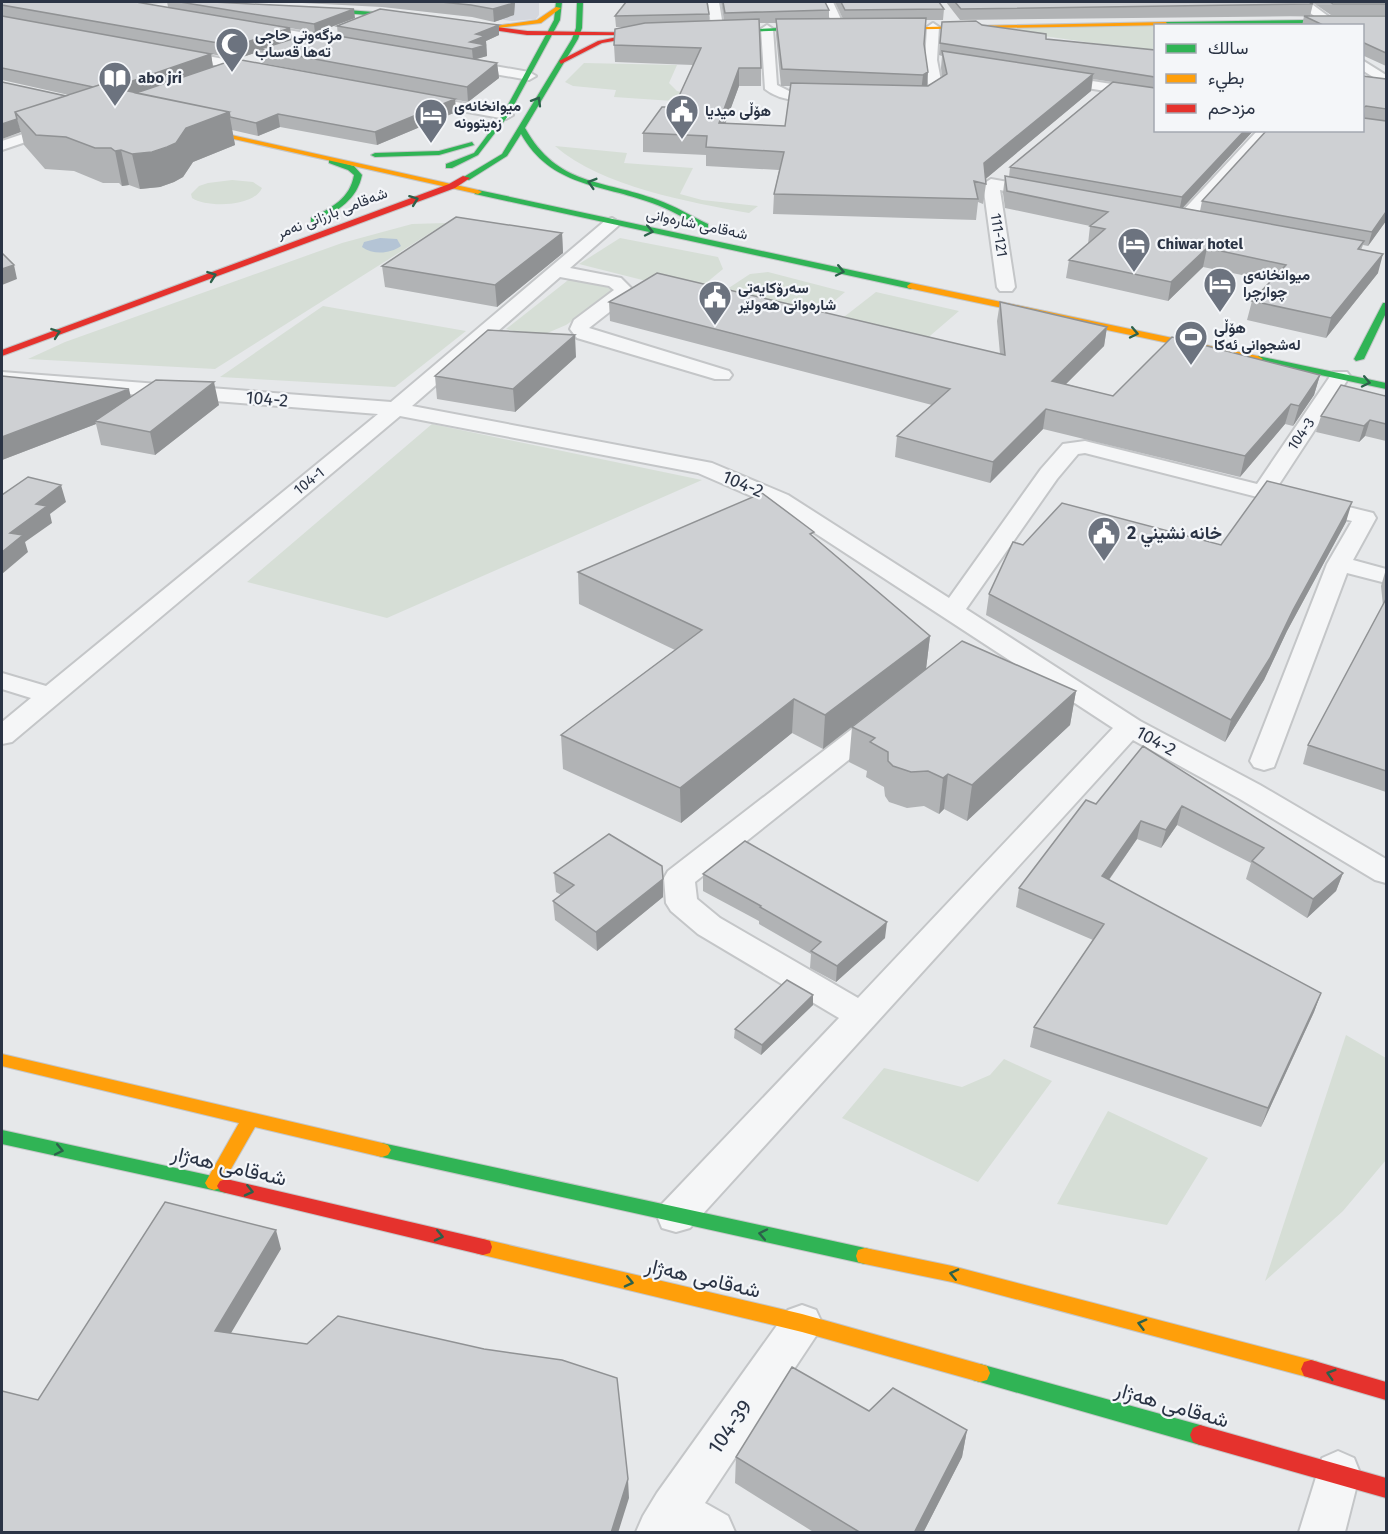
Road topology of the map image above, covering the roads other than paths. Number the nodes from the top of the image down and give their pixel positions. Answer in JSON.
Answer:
{"nodes":[{"id":1,"x":114,"y":2,"type":"edge"},
{"id":2,"x":713,"y":2,"type":"edge"},
{"id":3,"x":828,"y":2,"type":"edge"},
{"id":4,"x":1302,"y":2,"type":"edge"},
{"id":5,"x":80,"y":4,"type":"edge"},
{"id":6,"x":559,"y":5,"type":"edge"},
{"id":7,"x":167,"y":7,"type":"edge"},
{"id":8,"x":292,"y":7,"type":"edge"},
{"id":9,"x":580,"y":7,"type":"edge"},
{"id":10,"x":1017,"y":12,"type":"edge"},
{"id":11,"x":1064,"y":12,"type":"edge"},
{"id":12,"x":381,"y":13,"type":"junction"},
{"id":13,"x":426,"y":19,"type":"edge"},
{"id":14,"x":1386,"y":21,"type":"edge"},
{"id":15,"x":1330,"y":22,"type":"junction"},
{"id":16,"x":1306,"y":24,"type":"edge"},
{"id":17,"x":236,"y":25,"type":"edge"},
{"id":18,"x":1022,"y":25,"type":"junction"},
{"id":19,"x":1154,"y":25,"type":"edge"},
{"id":20,"x":717,"y":26,"type":"edge"},
{"id":21,"x":994,"y":26,"type":"junction"},
{"id":22,"x":933,"y":27,"type":"junction"},
{"id":23,"x":975,"y":27,"type":"junction"},
{"id":24,"x":839,"y":28,"type":"junction"},
{"id":25,"x":700,"y":29,"type":"edge"},
{"id":26,"x":767,"y":29,"type":"junction"},
{"id":27,"x":575,"y":30,"type":"junction"},
{"id":28,"x":647,"y":30,"type":"junction"},
{"id":29,"x":668,"y":30,"type":"edge"},
{"id":30,"x":550,"y":35,"type":"junction"},
{"id":31,"x":315,"y":39,"type":"junction"},
{"id":32,"x":1038,"y":40,"type":"edge"},
{"id":33,"x":350,"y":45,"type":"edge"},
{"id":34,"x":285,"y":48,"type":"edge"},
{"id":35,"x":165,"y":52,"type":"edge"},
{"id":36,"x":265,"y":55,"type":"edge"},
{"id":37,"x":444,"y":61,"type":"edge"},
{"id":38,"x":561,"y":62,"type":"junction"},
{"id":39,"x":235,"y":65,"type":"junction"},
{"id":40,"x":1364,"y":65,"type":"edge"},
{"id":41,"x":213,"y":73,"type":"edge"},
{"id":42,"x":278,"y":73,"type":"edge"},
{"id":43,"x":529,"y":76,"type":"junction"},
{"id":44,"x":1036,"y":76,"type":"edge"},
{"id":45,"x":1386,"y":81,"type":"edge"},
{"id":46,"x":1371,"y":87,"type":"edge"},
{"id":47,"x":1106,"y":88,"type":"junction"},
{"id":48,"x":1386,"y":90,"type":"edge"},
{"id":49,"x":1154,"y":95,"type":"edge"},
{"id":50,"x":402,"y":96,"type":"edge"},
{"id":51,"x":844,"y":96,"type":"edge"},
{"id":52,"x":890,"y":97,"type":"edge"},
{"id":53,"x":1089,"y":102,"type":"edge"},
{"id":54,"x":506,"y":115,"type":"junction"},
{"id":55,"x":68,"y":123,"type":"edge"},
{"id":56,"x":521,"y":127,"type":"junction"},
{"id":57,"x":496,"y":128,"type":"junction"},
{"id":58,"x":1264,"y":132,"type":"edge"},
{"id":59,"x":2,"y":146,"type":"edge"},
{"id":60,"x":316,"y":155,"type":"junction"},
{"id":61,"x":362,"y":155,"type":"junction"},
{"id":62,"x":443,"y":169,"type":"junction"},
{"id":63,"x":1008,"y":169,"type":"edge"},
{"id":64,"x":474,"y":175,"type":"junction"},
{"id":65,"x":421,"y":178,"type":"junction"},
{"id":66,"x":492,"y":179,"type":"dead end"},
{"id":67,"x":991,"y":184,"type":"junction"},
{"id":68,"x":452,"y":186,"type":"junction"},
{"id":69,"x":392,"y":190,"type":"dead end"},
{"id":70,"x":1059,"y":196,"type":"edge"},
{"id":71,"x":358,"y":203,"type":"dead end"},
{"id":72,"x":478,"y":206,"type":"dead end"},
{"id":73,"x":420,"y":213,"type":"dead end"},
{"id":74,"x":648,"y":213,"type":"dead end"},
{"id":75,"x":602,"y":221,"type":"junction"},
{"id":76,"x":1207,"y":224,"type":"edge"},
{"id":77,"x":308,"y":240,"type":"junction"},
{"id":78,"x":555,"y":271,"type":"junction"},
{"id":79,"x":1005,"y":287,"type":"dead end"},
{"id":80,"x":1386,"y":305,"type":"edge"},
{"id":81,"x":2,"y":353,"type":"edge"},
{"id":82,"x":1377,"y":363,"type":"dead end"},
{"id":83,"x":1349,"y":364,"type":"junction"},
{"id":84,"x":722,"y":375,"type":"dead end"},
{"id":85,"x":2,"y":378,"type":"edge"},
{"id":86,"x":1386,"y":386,"type":"edge"},
{"id":87,"x":396,"y":409,"type":"junction"},
{"id":88,"x":1263,"y":492,"type":"junction"},
{"id":89,"x":1339,"y":564,"type":"junction"},
{"id":90,"x":1386,"y":576,"type":"edge"},
{"id":91,"x":953,"y":610,"type":"junction"},
{"id":92,"x":990,"y":634,"type":"junction"},
{"id":93,"x":964,"y":654,"type":"edge"},
{"id":94,"x":2,"y":681,"type":"edge"},
{"id":95,"x":50,"y":695,"type":"junction"},
{"id":96,"x":900,"y":705,"type":"edge"},
{"id":97,"x":1130,"y":727,"type":"junction"},
{"id":98,"x":2,"y":736,"type":"edge"},
{"id":99,"x":1264,"y":761,"type":"dead end"},
{"id":100,"x":1386,"y":873,"type":"edge"},
{"id":101,"x":862,"y":1016,"type":"junction"},
{"id":102,"x":2,"y":1060,"type":"edge"},
{"id":103,"x":250,"y":1120,"type":"junction"},
{"id":104,"x":2,"y":1137,"type":"edge"},
{"id":105,"x":214,"y":1183,"type":"junction"},
{"id":106,"x":676,"y":1216,"type":"junction"},
{"id":107,"x":802,"y":1323,"type":"junction"},
{"id":108,"x":1386,"y":1391,"type":"edge"},
{"id":109,"x":1338,"y":1473,"type":"junction"},
{"id":110,"x":1386,"y":1488,"type":"edge"},
{"id":111,"x":666,"y":1521,"type":"edge"},
{"id":112,"x":712,"y":1533,"type":"edge"},
{"id":113,"x":1322,"y":1533,"type":"edge"}],
"edges":[{"from":1,"to":5,"type":"main road"},
{"from":1,"to":7,"type":"main road"},
{"from":2,"to":20,"type":"street"},
{"from":3,"to":24,"type":"street"},
{"from":4,"to":15,"type":"street"},
{"from":6,"to":30,"type":"main road","name":"شەقامی بارزانی نەمر"},
{"from":6,"to":30,"type":"main road"},
{"from":8,"to":12,"type":"main road"},
{"from":9,"to":27,"type":"main road","name":"شەقامی بارزانی نەمر"},
{"from":9,"to":28,"type":"main road"},
{"from":10,"to":23,"type":"main road"},
{"from":11,"to":18,"type":"main road"},
{"from":12,"to":13,"type":"main road"},
{"from":12,"to":31,"type":"street"},
{"from":14,"to":15,"type":"main road"},
{"from":15,"to":16,"type":"main road"},
{"from":17,"to":31,"type":"street"},
{"from":18,"to":19,"type":"main road"},
{"from":18,"to":21,"type":"main road"},
{"from":21,"to":23,"type":"main road"},
{"from":21,"to":32,"type":"street"},
{"from":22,"to":23,"type":"main road"},
{"from":22,"to":24,"type":"main road"},
{"from":22,"to":52,"type":"street"},
{"from":24,"to":26,"type":"main road"},
{"from":25,"to":26,"type":"main road"},
{"from":26,"to":51,"type":"street"},
{"from":27,"to":28,"type":"main road"},
{"from":27,"to":30,"type":"main road"},
{"from":27,"to":38,"type":"main road","name":"شەقامی بارزانی نەمر"},
{"from":28,"to":29,"type":"main road"},
{"from":28,"to":38,"type":"main road"},
{"from":30,"to":43,"type":"main road","name":"شەقامی بارزانی نەمر"},
{"from":31,"to":33,"type":"street"},
{"from":31,"to":34,"type":"street"},
{"from":35,"to":39,"type":"street"},
{"from":36,"to":39,"type":"street"},
{"from":37,"to":43,"type":"street"},
{"from":56,"to":38,"type":"main road","name":"شەقامی بارزانی نەمر","one_way":true},
{"from":39,"to":41,"type":"street"},
{"from":39,"to":42,"type":"street"},
{"from":40,"to":45,"type":"street"},
{"from":43,"to":54,"type":"main road","name":"شەقامی بارزانی نەمر"},
{"from":44,"to":47,"type":"street"},
{"from":46,"to":48,"type":"street"},
{"from":47,"to":49,"type":"street"},
{"from":47,"to":53,"type":"street"},
{"from":50,"to":54,"type":"street"},
{"from":54,"to":57,"type":"main road","name":"شەقامی بارزانی نەمر"},
{"from":55,"to":59,"type":"street"},
{"from":56,"to":64,"type":"main road","name":"شەقامی بارزانی نەمر"},
{"from":74,"to":56,"type":"main road","name":"شەقامی شارەوانی","one_way":true},
{"from":57,"to":61,"type":"main road"},
{"from":57,"to":62,"type":"main road","name":"شەقامی بارزانی نەمر"},
{"from":58,"to":76,"type":"street"},
{"from":60,"to":61,"type":"main road","name":"شەقامی شارەوانی"},
{"from":60,"to":65,"type":"main road","name":"شەقامی شارەوانی"},
{"from":60,"to":71,"type":"main road","name":"شەقامی بارزانی نەمر"},
{"from":61,"to":62,"type":"main road","name":"شەقامی شارەوانی"},
{"from":62,"to":64,"type":"main road","name":"شەقامی شارەوانی"},
{"from":62,"to":65,"type":"main road","name":"شەقامی بارزانی نەمر"},
{"from":63,"to":67,"type":"street"},
{"from":64,"to":66,"type":"main road","name":"شەقامی شارەوانی"},
{"from":64,"to":68,"type":"main road","name":"شەقامی بارزانی نەمر"},
{"from":65,"to":68,"type":"main road","name":"شەقامی شارەوانی"},
{"from":65,"to":69,"type":"main road","name":"شەقامی بارزانی نەمر"},
{"from":67,"to":70,"type":"street"},
{"from":67,"to":79,"type":"street","name":"111-121"},
{"from":68,"to":75,"type":"main road","name":"شەقامی شارەوانی"},
{"from":77,"to":68,"type":"main road","name":"شەقامی بارزانی نەمر","one_way":true},
{"from":72,"to":75,"type":"main road"},
{"from":73,"to":77,"type":"main road"},
{"from":75,"to":78,"type":"street","name":"104-1"},
{"from":75,"to":83,"type":"main road","name":"شەقامی شارەوانی","one_way":true},
{"from":81,"to":77,"type":"main road","name":"شەقامی بارزانی نەمر","one_way":true},
{"from":78,"to":84,"type":"street"},
{"from":78,"to":87,"type":"street","name":"104-1"},
{"from":80,"to":83,"type":"main road"},
{"from":82,"to":83,"type":"main road","name":"شەقامی شارەوانی"},
{"from":83,"to":86,"type":"main road","name":"شەقامی شارەوانی","one_way":true},
{"from":83,"to":88,"type":"street","name":"104-3"},
{"from":85,"to":87,"type":"street","name":"104-2"},
{"from":87,"to":91,"type":"street","name":"104-2"},
{"from":87,"to":95,"type":"street","name":"104-1"},
{"from":88,"to":89,"type":"street"},
{"from":88,"to":91,"type":"street"},
{"from":89,"to":90,"type":"street"},
{"from":89,"to":99,"type":"street"},
{"from":91,"to":92,"type":"street","name":"104-2"},
{"from":92,"to":93,"type":"street"},
{"from":92,"to":97,"type":"street","name":"104-2"},
{"from":94,"to":95,"type":"street"},
{"from":95,"to":98,"type":"street","name":"104-1"},
{"from":96,"to":101,"type":"street"},
{"from":97,"to":100,"type":"street","name":"104-2"},
{"from":97,"to":101,"type":"street"},
{"from":101,"to":106,"type":"street"},
{"from":102,"to":103,"type":"main road"},
{"from":103,"to":105,"type":"main road"},
{"from":103,"to":106,"type":"main road"},
{"from":104,"to":105,"type":"main road","name":"شەقامی هەژار","one_way":true},
{"from":105,"to":107,"type":"main road","name":"شەقامی هەژار","one_way":true},
{"from":108,"to":106,"type":"main road","one_way":true},
{"from":107,"to":109,"type":"main road","name":"شەقامی هەژار"},
{"from":107,"to":111,"type":"street","name":"104-39"},
{"from":109,"to":110,"type":"main road","name":"شەقامی هەژار"},
{"from":109,"to":113,"type":"street"},
{"from":111,"to":112,"type":"street"}]}
